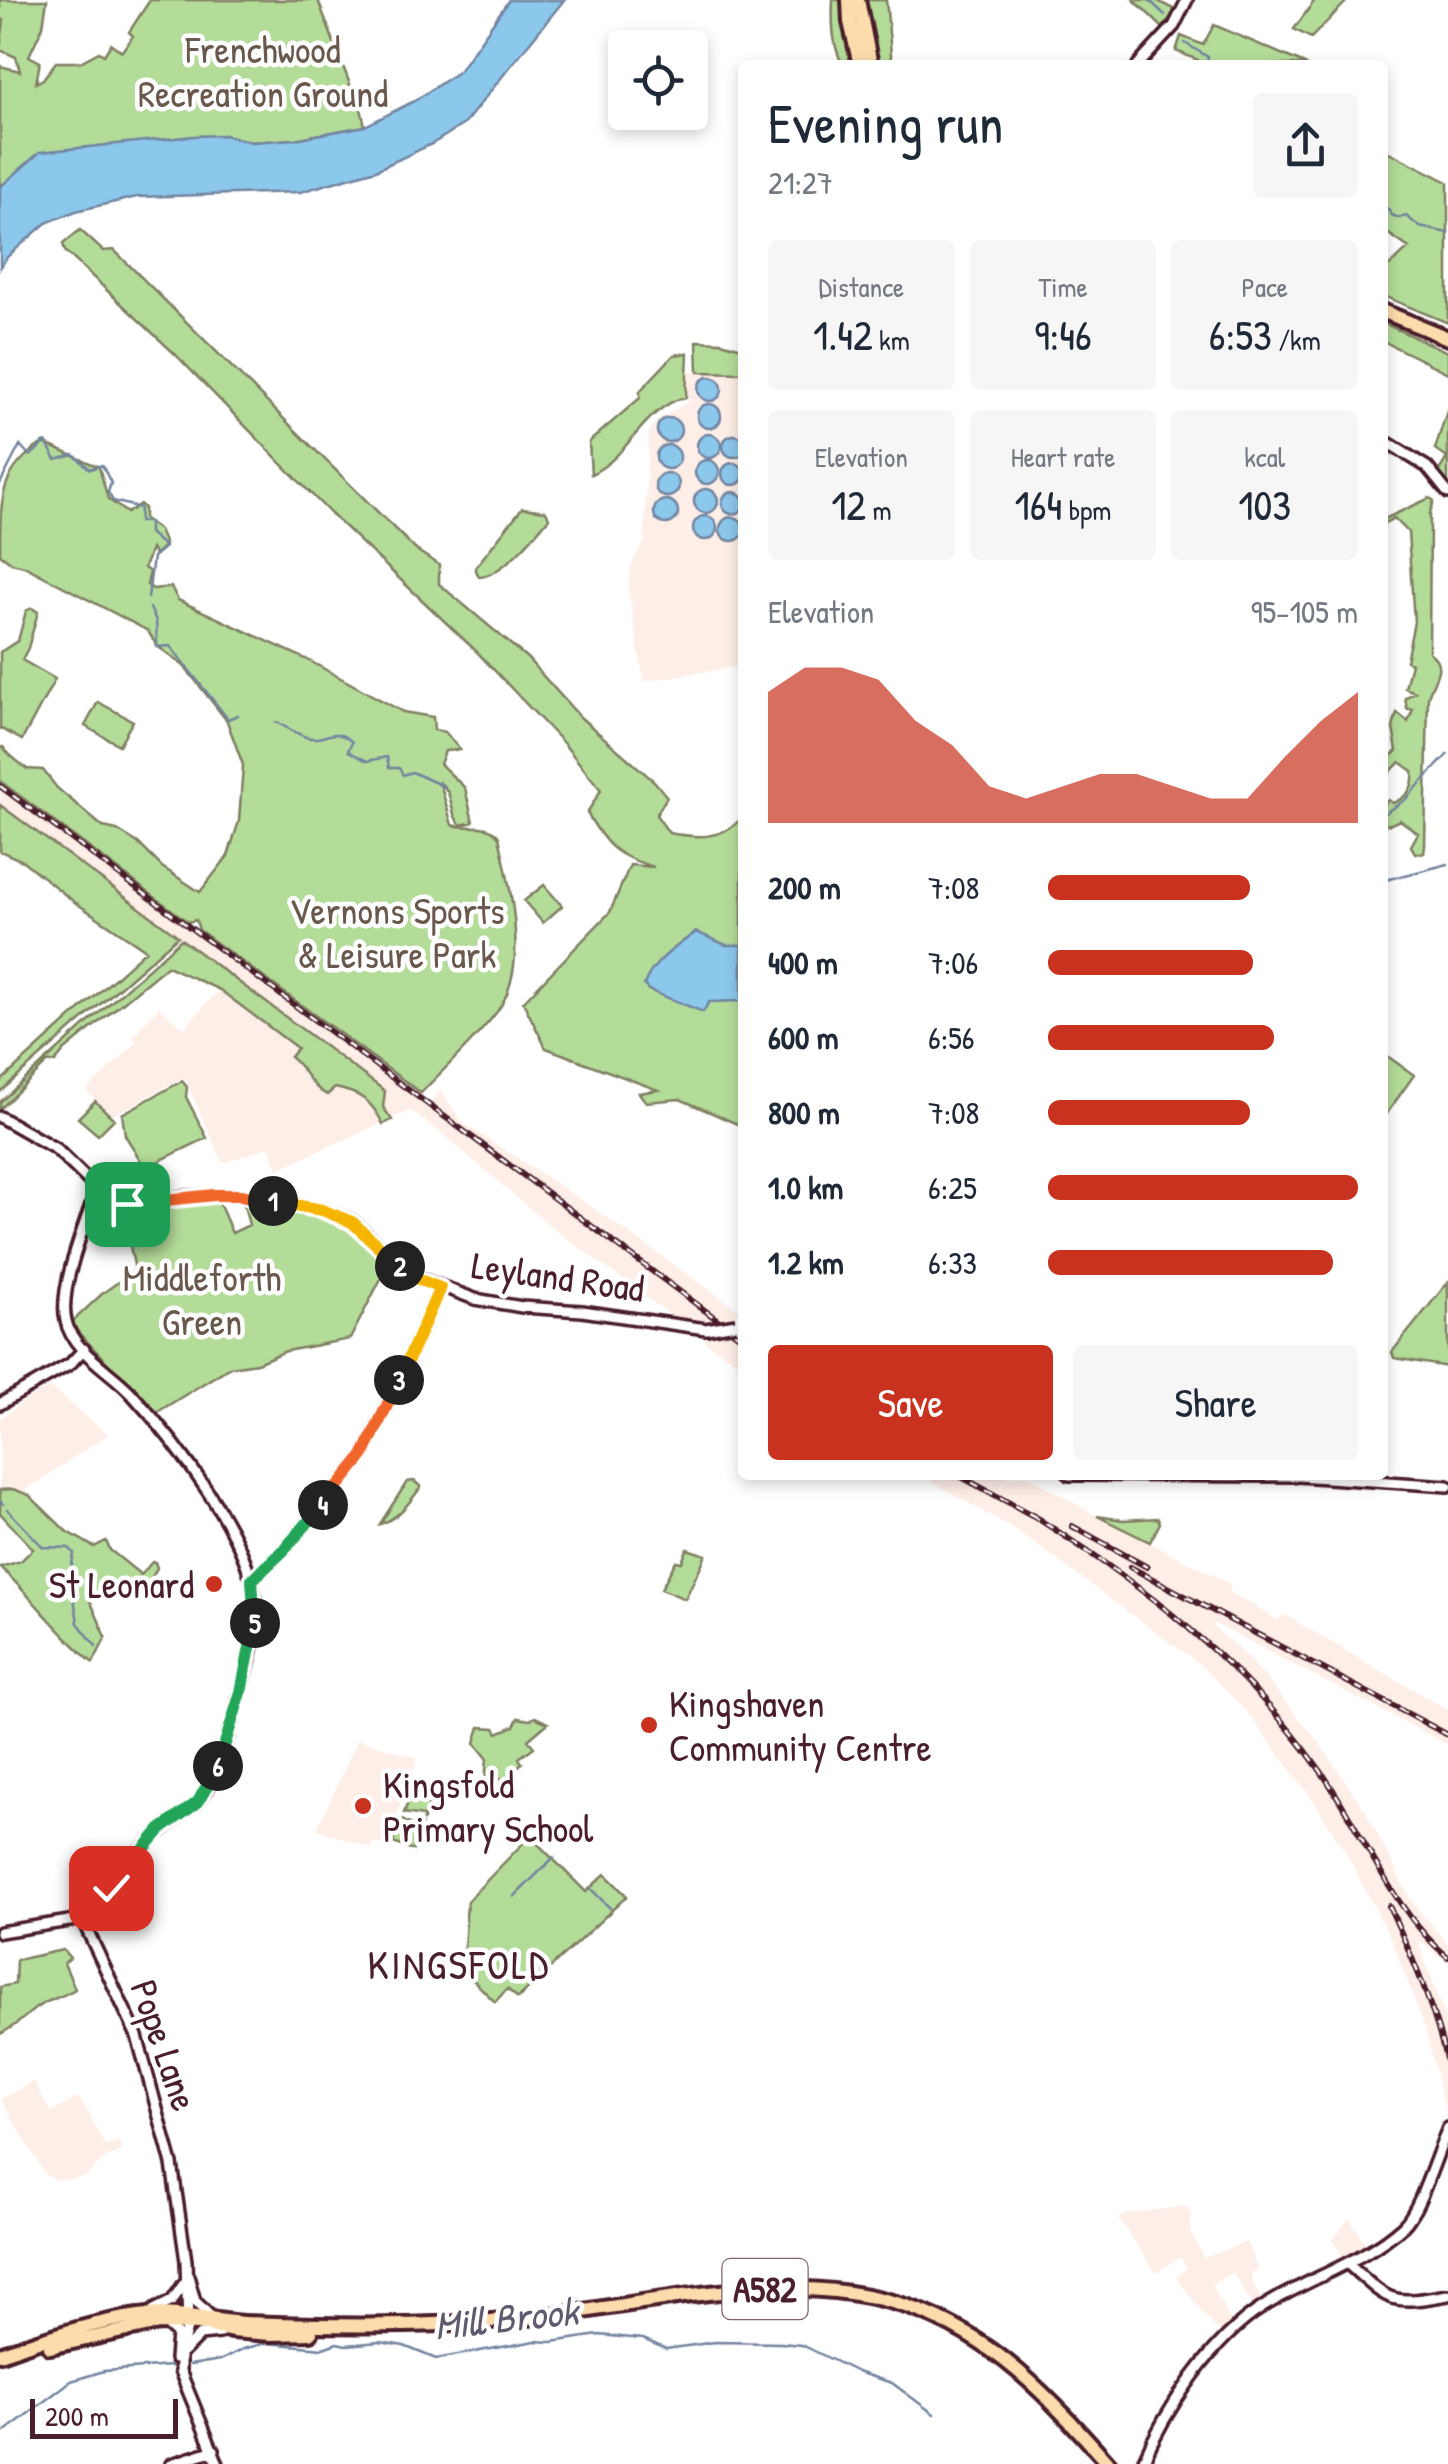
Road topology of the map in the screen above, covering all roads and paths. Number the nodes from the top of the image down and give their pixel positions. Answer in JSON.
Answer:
{"nodes":[{"id":1,"x":849,"y":0,"type":"edge"},
{"id":2,"x":858,"y":0,"type":"edge"},
{"id":3,"x":1187,"y":0,"type":"edge"},
{"id":4,"x":859,"y":60,"type":"edge"},
{"id":5,"x":870,"y":60,"type":"edge"},
{"id":6,"x":1143,"y":60,"type":"edge"},
{"id":7,"x":1388,"y":304,"type":"edge"},
{"id":8,"x":1388,"y":313,"type":"edge"},
{"id":9,"x":1448,"y":329,"type":"edge"},
{"id":10,"x":1448,"y":338,"type":"edge"},
{"id":11,"x":1388,"y":443,"type":"edge"},
{"id":12,"x":1448,"y":493,"type":"edge"},
{"id":13,"x":0,"y":1117,"type":"edge"},
{"id":14,"x":97,"y":1189,"type":"junction"},
{"id":15,"x":440,"y":1288,"type":"junction"},
{"id":16,"x":738,"y":1324,"type":"edge"},
{"id":17,"x":84,"y":1349,"type":"junction"},
{"id":18,"x":0,"y":1404,"type":"edge"},
{"id":19,"x":1358,"y":1480,"type":"edge"},
{"id":20,"x":1448,"y":1486,"type":"edge"},
{"id":21,"x":252,"y":1580,"type":"junction"},
{"id":22,"x":82,"y":1919,"type":"junction"},
{"id":23,"x":0,"y":1932,"type":"edge"},
{"id":24,"x":1448,"y":2128,"type":"edge"},
{"id":25,"x":1348,"y":2264,"type":"junction"},
{"id":26,"x":186,"y":2274,"type":"junction"},
{"id":27,"x":1448,"y":2294,"type":"edge"},
{"id":28,"x":188,"y":2319,"type":"junction"},
{"id":29,"x":214,"y":2319,"type":"junction"},
{"id":30,"x":159,"y":2323,"type":"junction"},
{"id":31,"x":98,"y":2326,"type":"junction"},
{"id":32,"x":363,"y":2326,"type":"junction"},
{"id":33,"x":262,"y":2333,"type":"junction"},
{"id":34,"x":0,"y":2354,"type":"edge"},
{"id":35,"x":179,"y":2358,"type":"junction"},
{"id":36,"x":0,"y":2362,"type":"edge"},
{"id":37,"x":180,"y":2371,"type":"junction"},
{"id":38,"x":214,"y":2450,"type":"junction"},
{"id":39,"x":171,"y":2464,"type":"edge"},
{"id":40,"x":218,"y":2464,"type":"edge"},
{"id":41,"x":1110,"y":2464,"type":"edge"},
{"id":42,"x":1142,"y":2464,"type":"edge"}],
"edges":[{"from":1,"to":4,"type":"highway"},
{"from":2,"to":5,"type":"highway"},
{"from":3,"to":6,"type":"street"},
{"from":7,"to":9,"type":"highway"},
{"from":8,"to":10,"type":"highway"},
{"from":11,"to":12,"type":"street"},
{"from":13,"to":14,"type":"street","name":"Leyland Road"},
{"from":14,"to":15,"type":"street","name":"Leyland Road"},
{"from":14,"to":17,"type":"street"},
{"from":15,"to":16,"type":"street","name":"Leyland Road","bridge":true},
{"from":15,"to":21,"type":"street"},
{"from":17,"to":18,"type":"street"},
{"from":17,"to":21,"type":"street"},
{"from":19,"to":20,"type":"street"},
{"from":21,"to":22,"type":"street"},
{"from":22,"to":23,"type":"street"},
{"from":22,"to":26,"type":"street","name":"Pope Lane"},
{"from":24,"to":25,"type":"street"},
{"from":25,"to":27,"type":"street"},
{"from":25,"to":42,"type":"street"},
{"from":26,"to":28,"type":"street","name":"Pope Lane"},
{"from":26,"to":29,"type":"street"},
{"from":26,"to":31,"type":"street"},
{"from":28,"to":29,"type":"highway","number":"A582"},
{"from":28,"to":30,"type":"highway","number":"A582"},
{"from":28,"to":31,"type":"highway","number":"A582"},
{"from":28,"to":33,"type":"highway","number":"A582"},
{"from":28,"to":35,"type":"street","name":"Pope Lane"},
{"from":29,"to":32,"type":"highway","number":"A582"},
{"from":30,"to":36,"type":"highway","number":"A582"},
{"from":30,"to":37,"type":"street"},
{"from":31,"to":34,"type":"highway","number":"A582"},
{"from":32,"to":33,"type":"highway","number":"A582"},
{"from":32,"to":41,"type":"highway","number":"A582"},
{"from":33,"to":35,"type":"street"},
{"from":35,"to":37,"type":"street","name":"Pope Lane"},
{"from":37,"to":38,"type":"street","name":"Pope Lane"},
{"from":38,"to":39,"type":"street"},
{"from":38,"to":40,"type":"street","name":"Pope Lane"}]}
